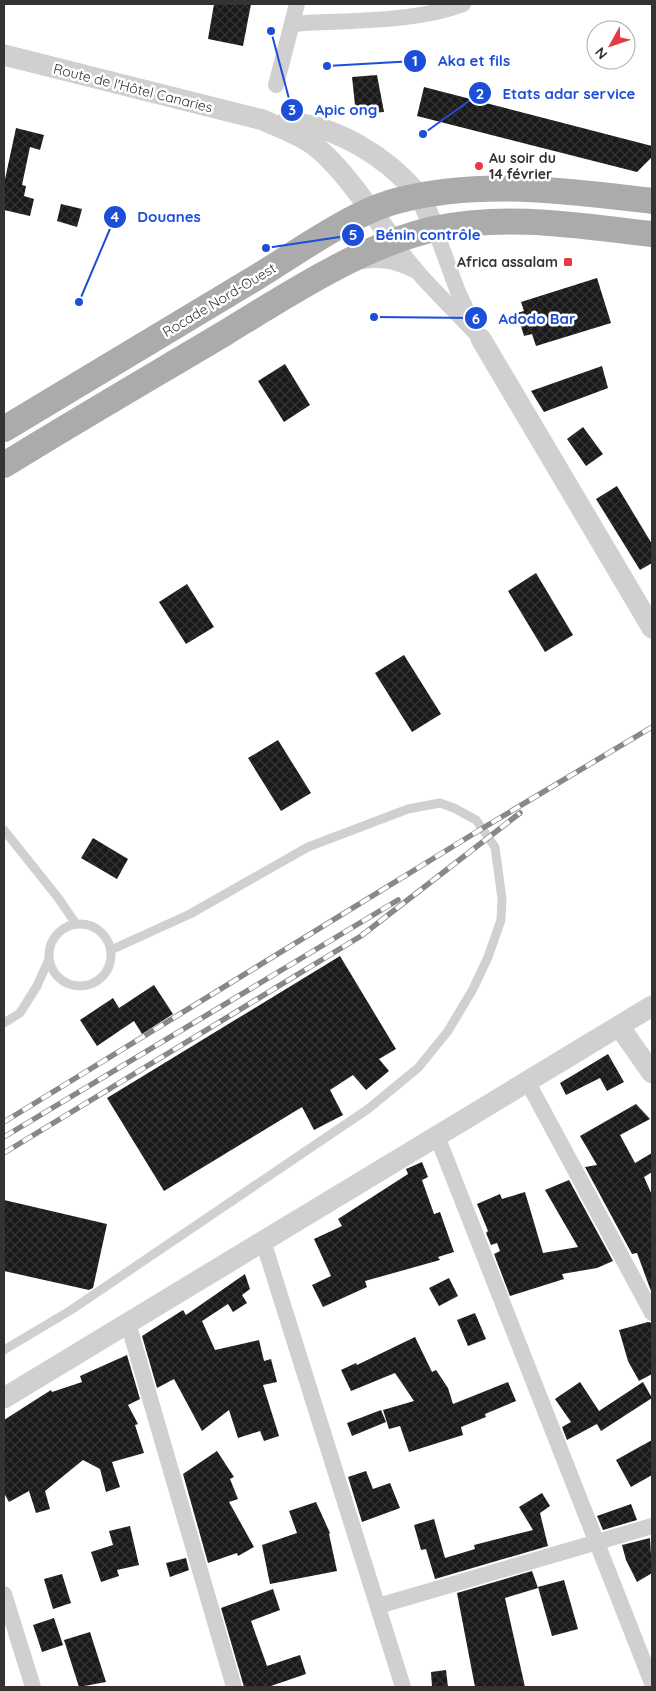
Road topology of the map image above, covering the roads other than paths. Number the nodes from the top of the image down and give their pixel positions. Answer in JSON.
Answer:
{"nodes":[{"id":1,"x":297,"y":4,"type":"edge"},
{"id":2,"x":462,"y":4,"type":"edge"},
{"id":3,"x":292,"y":24,"type":"junction"},
{"id":4,"x":4,"y":55,"type":"edge"},
{"id":5,"x":276,"y":85,"type":"dead end"},
{"id":6,"x":263,"y":120,"type":"junction"},
{"id":7,"x":419,"y":195,"type":"junction"},
{"id":8,"x":652,"y":201,"type":"edge"},
{"id":9,"x":370,"y":210,"type":"junction"},
{"id":10,"x":435,"y":229,"type":"junction"},
{"id":11,"x":652,"y":234,"type":"edge"},
{"id":12,"x":394,"y":242,"type":"junction"},
{"id":13,"x":347,"y":264,"type":"junction"},
{"id":14,"x":412,"y":269,"type":"junction"},
{"id":15,"x":481,"y":339,"type":"junction"},
{"id":16,"x":4,"y":429,"type":"edge"},
{"id":17,"x":4,"y":465,"type":"edge"},
{"id":18,"x":652,"y":628,"type":"edge"},
{"id":19,"x":4,"y":830,"type":"edge"},
{"id":20,"x":76,"y":924,"type":"junction"},
{"id":21,"x":111,"y":950,"type":"junction"},
{"id":22,"x":49,"y":959,"type":"junction"},
{"id":23,"x":652,"y":1006,"type":"edge"},
{"id":24,"x":4,"y":1023,"type":"edge"},
{"id":25,"x":619,"y":1026,"type":"junction"},
{"id":26,"x":652,"y":1073,"type":"edge"},
{"id":27,"x":527,"y":1081,"type":"junction"},
{"id":28,"x":437,"y":1136,"type":"junction"},
{"id":29,"x":263,"y":1241,"type":"junction"},
{"id":30,"x":652,"y":1313,"type":"edge"},
{"id":31,"x":128,"y":1323,"type":"junction"},
{"id":32,"x":4,"y":1350,"type":"edge"},
{"id":33,"x":4,"y":1398,"type":"edge"},
{"id":34,"x":652,"y":1526,"type":"edge"},
{"id":35,"x":597,"y":1542,"type":"junction"},
{"id":36,"x":4,"y":1594,"type":"edge"},
{"id":37,"x":378,"y":1606,"type":"junction"},
{"id":38,"x":652,"y":1683,"type":"edge"},
{"id":39,"x":33,"y":1687,"type":"edge"},
{"id":40,"x":234,"y":1687,"type":"edge"},
{"id":41,"x":403,"y":1687,"type":"edge"}],
"edges":[{"from":1,"to":3,"type":"street"},
{"from":2,"to":3,"type":"street"},
{"from":3,"to":5,"type":"street"},
{"from":4,"to":6,"type":"street","name":"Route de l'Hôtel Canaries"},
{"from":6,"to":7,"type":"street","name":"Route de l'Hôtel Canaries"},
{"from":6,"to":9,"type":"street","name":"Route de l'Hôtel Canaries"},
{"from":7,"to":8,"type":"main road","name":"Rocade Nord-Ouest"},
{"from":7,"to":9,"type":"main road","name":"Rocade Nord-Ouest"},
{"from":7,"to":10,"type":"street","name":"Route de l'Hôtel Canaries"},
{"from":9,"to":12,"type":"street","name":"Route de l'Hôtel Canaries"},
{"from":9,"to":16,"type":"main road","name":"Rocade Nord-Ouest"},
{"from":10,"to":11,"type":"main road"},
{"from":10,"to":12,"type":"main road"},
{"from":10,"to":15,"type":"street"},
{"from":12,"to":13,"type":"main road"},
{"from":12,"to":14,"type":"street"},
{"from":13,"to":14,"type":"street"},
{"from":13,"to":17,"type":"main road"},
{"from":14,"to":15,"type":"street"},
{"from":15,"to":18,"type":"street"},
{"from":19,"to":20,"type":"lane"},
{"from":20,"to":21,"type":"lane"},
{"from":20,"to":22,"type":"lane"},
{"from":21,"to":22,"type":"lane"},
{"from":21,"to":32,"type":"lane"},
{"from":22,"to":24,"type":"lane"},
{"from":23,"to":25,"type":"street"},
{"from":25,"to":26,"type":"street"},
{"from":25,"to":27,"type":"street"},
{"from":27,"to":28,"type":"street"},
{"from":27,"to":30,"type":"street"},
{"from":28,"to":29,"type":"street"},
{"from":28,"to":35,"type":"street"},
{"from":29,"to":31,"type":"street"},
{"from":29,"to":37,"type":"street"},
{"from":31,"to":33,"type":"street"},
{"from":31,"to":40,"type":"street"},
{"from":34,"to":35,"type":"street"},
{"from":35,"to":37,"type":"street"},
{"from":35,"to":38,"type":"street"},
{"from":36,"to":39,"type":"street"},
{"from":37,"to":41,"type":"street"}]}
